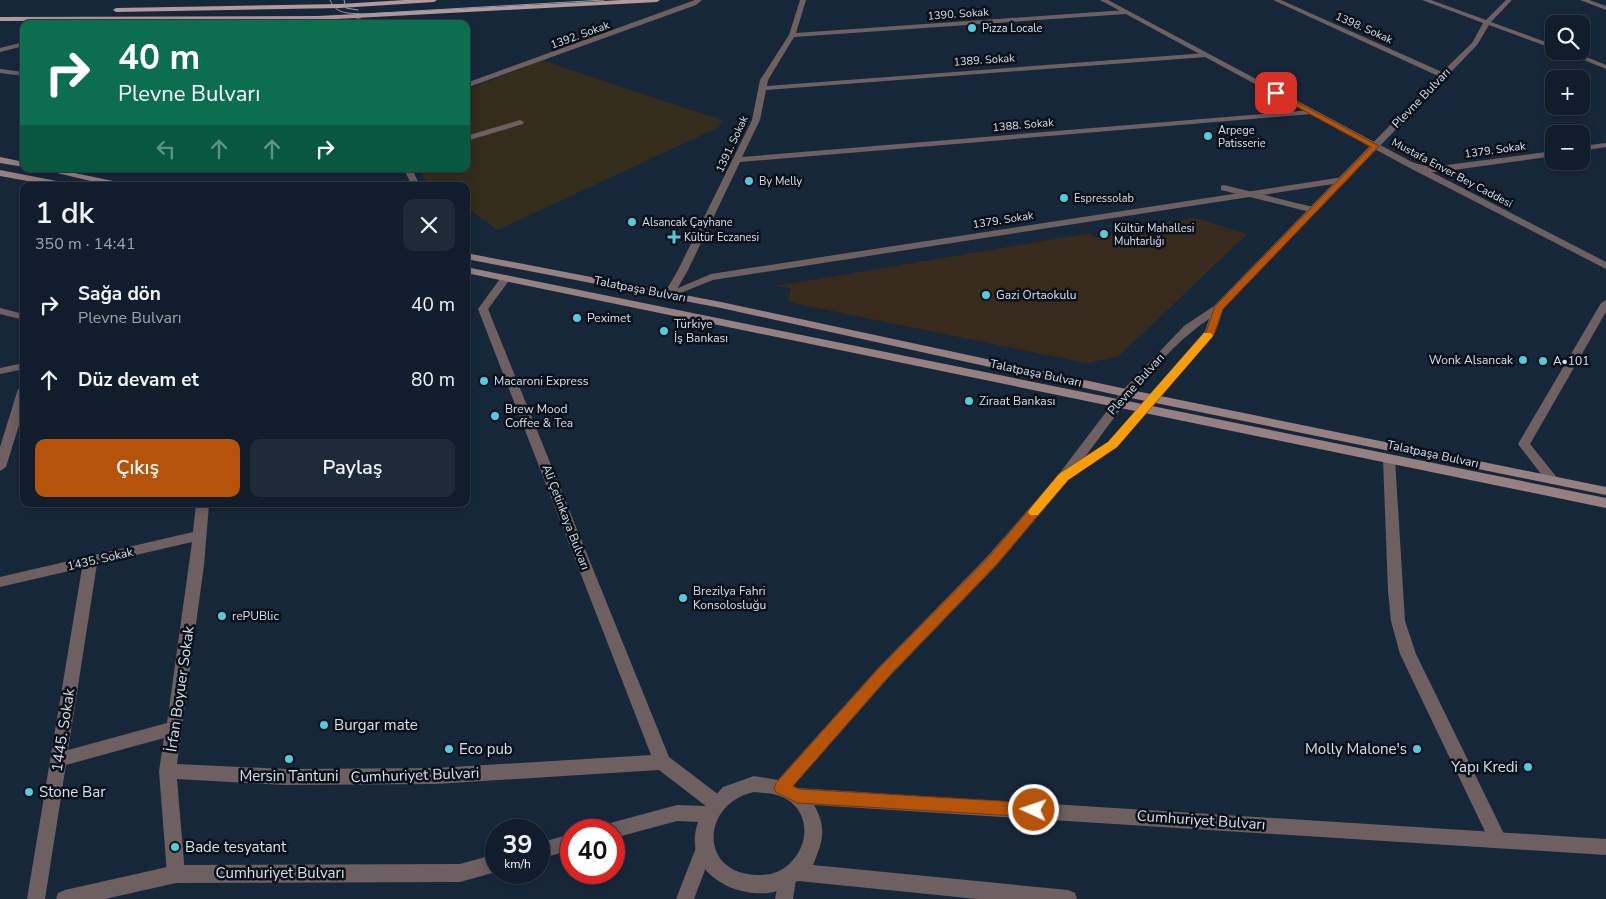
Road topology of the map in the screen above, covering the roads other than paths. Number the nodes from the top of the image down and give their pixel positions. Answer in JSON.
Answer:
{"nodes":[{"id":1,"x":434,"y":0,"type":"edge"},
{"id":2,"x":657,"y":0,"type":"edge"},
{"id":3,"x":699,"y":0,"type":"edge"},
{"id":4,"x":803,"y":0,"type":"edge"},
{"id":5,"x":1103,"y":0,"type":"edge"},
{"id":6,"x":1276,"y":0,"type":"edge"},
{"id":7,"x":1426,"y":0,"type":"edge"},
{"id":8,"x":1509,"y":0,"type":"edge"},
{"id":9,"x":1583,"y":0,"type":"edge"},
{"id":10,"x":339,"y":3,"type":"edge"},
{"id":11,"x":1606,"y":8,"type":"edge"},
{"id":12,"x":0,"y":11,"type":"edge"},
{"id":13,"x":89,"y":11,"type":"dead end"},
{"id":14,"x":109,"y":11,"type":"dead end"},
{"id":15,"x":1126,"y":12,"type":"junction"},
{"id":16,"x":318,"y":18,"type":"junction"},
{"id":17,"x":0,"y":19,"type":"edge"},
{"id":18,"x":112,"y":19,"type":"junction"},
{"id":19,"x":165,"y":19,"type":"joint"},
{"id":20,"x":108,"y":20,"type":"edge"},
{"id":21,"x":186,"y":20,"type":"edge"},
{"id":22,"x":243,"y":20,"type":"edge"},
{"id":23,"x":314,"y":20,"type":"edge"},
{"id":24,"x":358,"y":20,"type":"edge"},
{"id":25,"x":1487,"y":23,"type":"junction"},
{"id":26,"x":792,"y":34,"type":"junction"},
{"id":27,"x":1545,"y":44,"type":"edge"},
{"id":28,"x":20,"y":45,"type":"edge"},
{"id":29,"x":0,"y":50,"type":"edge"},
{"id":30,"x":1206,"y":55,"type":"junction"},
{"id":31,"x":1586,"y":60,"type":"edge"},
{"id":32,"x":1606,"y":68,"type":"edge"},
{"id":33,"x":0,"y":71,"type":"edge"},
{"id":34,"x":20,"y":74,"type":"edge"},
{"id":35,"x":1443,"y":75,"type":"junction"},
{"id":36,"x":470,"y":85,"type":"edge"},
{"id":37,"x":763,"y":88,"type":"junction"},
{"id":38,"x":1311,"y":112,"type":"junction"},
{"id":39,"x":520,"y":122,"type":"dead end"},
{"id":40,"x":470,"y":138,"type":"edge"},
{"id":41,"x":1606,"y":145,"type":"edge"},
{"id":42,"x":1375,"y":146,"type":"junction"},
{"id":43,"x":1590,"y":147,"type":"edge"},
{"id":44,"x":1545,"y":154,"type":"edge"},
{"id":45,"x":0,"y":160,"type":"edge"},
{"id":46,"x":738,"y":160,"type":"junction"},
{"id":47,"x":20,"y":163,"type":"edge"},
{"id":48,"x":1409,"y":164,"type":"junction"},
{"id":49,"x":58,"y":172,"type":"edge"},
{"id":50,"x":2,"y":174,"type":"edge"},
{"id":51,"x":1343,"y":180,"type":"junction"},
{"id":52,"x":45,"y":182,"type":"edge"},
{"id":53,"x":104,"y":182,"type":"edge"},
{"id":54,"x":1224,"y":188,"type":"dead end"},
{"id":55,"x":1243,"y":194,"type":"junction"},
{"id":56,"x":1314,"y":210,"type":"junction"},
{"id":57,"x":470,"y":257,"type":"edge"},
{"id":58,"x":1605,"y":265,"type":"edge"},
{"id":59,"x":470,"y":271,"type":"edge"},
{"id":60,"x":506,"y":278,"type":"junction"},
{"id":61,"x":669,"y":294,"type":"junction"},
{"id":62,"x":1606,"y":303,"type":"edge"},
{"id":63,"x":1218,"y":308,"type":"junction"},
{"id":64,"x":0,"y":311,"type":"edge"},
{"id":65,"x":20,"y":316,"type":"edge"},
{"id":66,"x":20,"y":367,"type":"edge"},
{"id":67,"x":0,"y":371,"type":"edge"},
{"id":68,"x":1126,"y":393,"type":"junction"},
{"id":69,"x":1153,"y":398,"type":"junction"},
{"id":70,"x":20,"y":401,"type":"edge"},
{"id":71,"x":1116,"y":404,"type":"junction"},
{"id":72,"x":1143,"y":408,"type":"junction"},
{"id":73,"x":1389,"y":459,"type":"junction"},
{"id":74,"x":0,"y":467,"type":"edge"},
{"id":75,"x":1064,"y":477,"type":"junction"},
{"id":76,"x":1553,"y":480,"type":"junction"},
{"id":77,"x":1606,"y":490,"type":"edge"},
{"id":78,"x":1606,"y":503,"type":"edge"},
{"id":79,"x":202,"y":507,"type":"edge"},
{"id":80,"x":200,"y":535,"type":"junction"},
{"id":81,"x":90,"y":561,"type":"junction"},
{"id":82,"x":0,"y":582,"type":"edge"},
{"id":83,"x":174,"y":728,"type":"junction"},
{"id":84,"x":58,"y":760,"type":"junction"},
{"id":85,"x":662,"y":762,"type":"junction"},
{"id":86,"x":168,"y":771,"type":"junction"},
{"id":87,"x":789,"y":792,"type":"junction"},
{"id":88,"x":713,"y":809,"type":"junction"},
{"id":89,"x":625,"y":827,"type":"edge"},
{"id":90,"x":1498,"y":840,"type":"junction"},
{"id":91,"x":705,"y":846,"type":"junction"},
{"id":92,"x":1606,"y":847,"type":"edge"},
{"id":93,"x":485,"y":865,"type":"edge"},
{"id":94,"x":176,"y":874,"type":"junction"},
{"id":95,"x":792,"y":876,"type":"junction"},
{"id":96,"x":36,"y":899,"type":"edge"},
{"id":97,"x":64,"y":899,"type":"edge"},
{"id":98,"x":685,"y":899,"type":"edge"},
{"id":99,"x":784,"y":899,"type":"edge"},
{"id":100,"x":1068,"y":899,"type":"edge"}],
"edges":[{"from":1,"to":10,"type":"main road"},
{"from":2,"to":24,"type":"main road"},
{"from":3,"to":36,"type":"street","name":"1392. Sokak"},
{"from":4,"to":26,"type":"street","name":"1391. Sokak"},
{"from":5,"to":15,"type":"street","name":"Mustafa Enver Bey Caddesi"},
{"from":6,"to":35,"type":"street","name":"1398. Sokak"},
{"from":7,"to":25,"type":"street"},
{"from":8,"to":25,"type":"street","name":"Plevne Bulvarı"},
{"from":9,"to":11,"type":"street"},
{"from":10,"to":14,"type":"main road"},
{"from":12,"to":13,"type":"main road"},
{"from":15,"to":26,"type":"street","name":"1390. Sokak"},
{"from":15,"to":30,"type":"street","name":"Mustafa Enver Bey Caddesi"},
{"from":16,"to":22,"type":"main road"},
{"from":16,"to":23,"type":"street"},
{"from":16,"to":24,"type":"main road"},
{"from":17,"to":18,"type":"main road"},
{"from":18,"to":19,"type":"main road"},
{"from":18,"to":20,"type":"street"},
{"from":19,"to":21,"type":"main road"},
{"from":25,"to":27,"type":"street"},
{"from":25,"to":35,"type":"street","name":"Plevne Bulvarı"},
{"from":26,"to":37,"type":"street","name":"1391. Sokak"},
{"from":28,"to":29,"type":"street"},
{"from":30,"to":37,"type":"street","name":"1389. Sokak"},
{"from":30,"to":38,"type":"street","name":"Mustafa Enver Bey Caddesi"},
{"from":31,"to":32,"type":"street"},
{"from":33,"to":34,"type":"street"},
{"from":35,"to":42,"type":"street","name":"Plevne Bulvarı"},
{"from":37,"to":46,"type":"street","name":"1391. Sokak"},
{"from":38,"to":42,"type":"street","name":"Mustafa Enver Bey Caddesi"},
{"from":38,"to":46,"type":"street","name":"1388. Sokak"},
{"from":39,"to":40,"type":"street"},
{"from":41,"to":43,"type":"street"},
{"from":42,"to":48,"type":"street","name":"Mustafa Enver Bey Caddesi"},
{"from":42,"to":51,"type":"street","name":"Plevne Bulvarı"},
{"from":44,"to":48,"type":"street","name":"1379. Sokak"},
{"from":45,"to":47,"type":"main road"},
{"from":46,"to":61,"type":"street","name":"1391. Sokak"},
{"from":48,"to":58,"type":"street","name":"Mustafa Enver Bey Caddesi"},
{"from":49,"to":53,"type":"main road"},
{"from":50,"to":52,"type":"main road"},
{"from":51,"to":55,"type":"street","name":"1379. Sokak"},
{"from":51,"to":56,"type":"street","name":"Plevne Bulvarı"},
{"from":54,"to":55,"type":"street"},
{"from":55,"to":56,"type":"street"},
{"from":55,"to":61,"type":"street","name":"1379. Sokak"},
{"from":56,"to":63,"type":"street","name":"Plevne Bulvarı"},
{"from":57,"to":61,"type":"main road","name":"Talatpaşa Bulvarı"},
{"from":59,"to":60,"type":"main road","name":"Talatpaşa Bulvarı"},
{"from":60,"to":71,"type":"main road","name":"Talatpaşa Bulvarı"},
{"from":60,"to":85,"type":"street","name":"Ali Çetinkaya Bulvarı"},
{"from":61,"to":68,"type":"main road","name":"Talatpaşa Bulvarı"},
{"from":62,"to":76,"type":"street"},
{"from":63,"to":68,"type":"street","name":"Plevne Bulvarı"},
{"from":63,"to":69,"type":"street"},
{"from":64,"to":65,"type":"street"},
{"from":66,"to":67,"type":"street"},
{"from":68,"to":69,"type":"main road","name":"Talatpaşa Bulvarı"},
{"from":68,"to":71,"type":"street","name":"Plevne Bulvarı"},
{"from":69,"to":72,"type":"street"},
{"from":69,"to":76,"type":"main road","name":"Talatpaşa Bulvarı"},
{"from":70,"to":74,"type":"street"},
{"from":71,"to":72,"type":"main road","name":"Talatpaşa Bulvarı"},
{"from":71,"to":75,"type":"street","name":"Plevne Bulvarı"},
{"from":72,"to":73,"type":"main road","name":"Talatpaşa Bulvarı"},
{"from":72,"to":75,"type":"street"},
{"from":73,"to":78,"type":"main road","name":"Talatpaşa Bulvarı"},
{"from":73,"to":90,"type":"street"},
{"from":75,"to":87,"type":"street","name":"Plevne Bulvarı"},
{"from":76,"to":77,"type":"main road","name":"Talatpaşa Bulvarı"},
{"from":79,"to":80,"type":"street","name":"İrfan Boyuer Sokak"},
{"from":80,"to":81,"type":"street","name":"1435. Sokak"},
{"from":80,"to":83,"type":"street","name":"İrfan Boyuer Sokak"},
{"from":81,"to":82,"type":"street","name":"1435. Sokak"},
{"from":81,"to":84,"type":"street","name":"1445. Sokak"},
{"from":83,"to":84,"type":"street"},
{"from":83,"to":86,"type":"street","name":"İrfan Boyuer Sokak"},
{"from":84,"to":96,"type":"street","name":"1445. Sokak"},
{"from":85,"to":86,"type":"street","name":"Cumhuriyet Bulvari"},
{"from":85,"to":88,"type":"street"},
{"from":86,"to":94,"type":"street","name":"İrfan Boyuer Sokak"},
{"from":87,"to":88,"type":"street"},
{"from":87,"to":90,"type":"street","name":"Cumhuriyet Bulvarı"},
{"from":87,"to":95,"type":"street"},
{"from":88,"to":89,"type":"street"},
{"from":88,"to":91,"type":"street"},
{"from":90,"to":92,"type":"street","name":"Cumhuriyet Bulvarı"},
{"from":91,"to":95,"type":"street"},
{"from":91,"to":98,"type":"street"},
{"from":93,"to":94,"type":"street","name":"Cumhuriyet Bulvarı"},
{"from":94,"to":97,"type":"street","name":"Cumhuriyet Bulvarı"},
{"from":95,"to":99,"type":"street"},
{"from":95,"to":100,"type":"street"}]}
